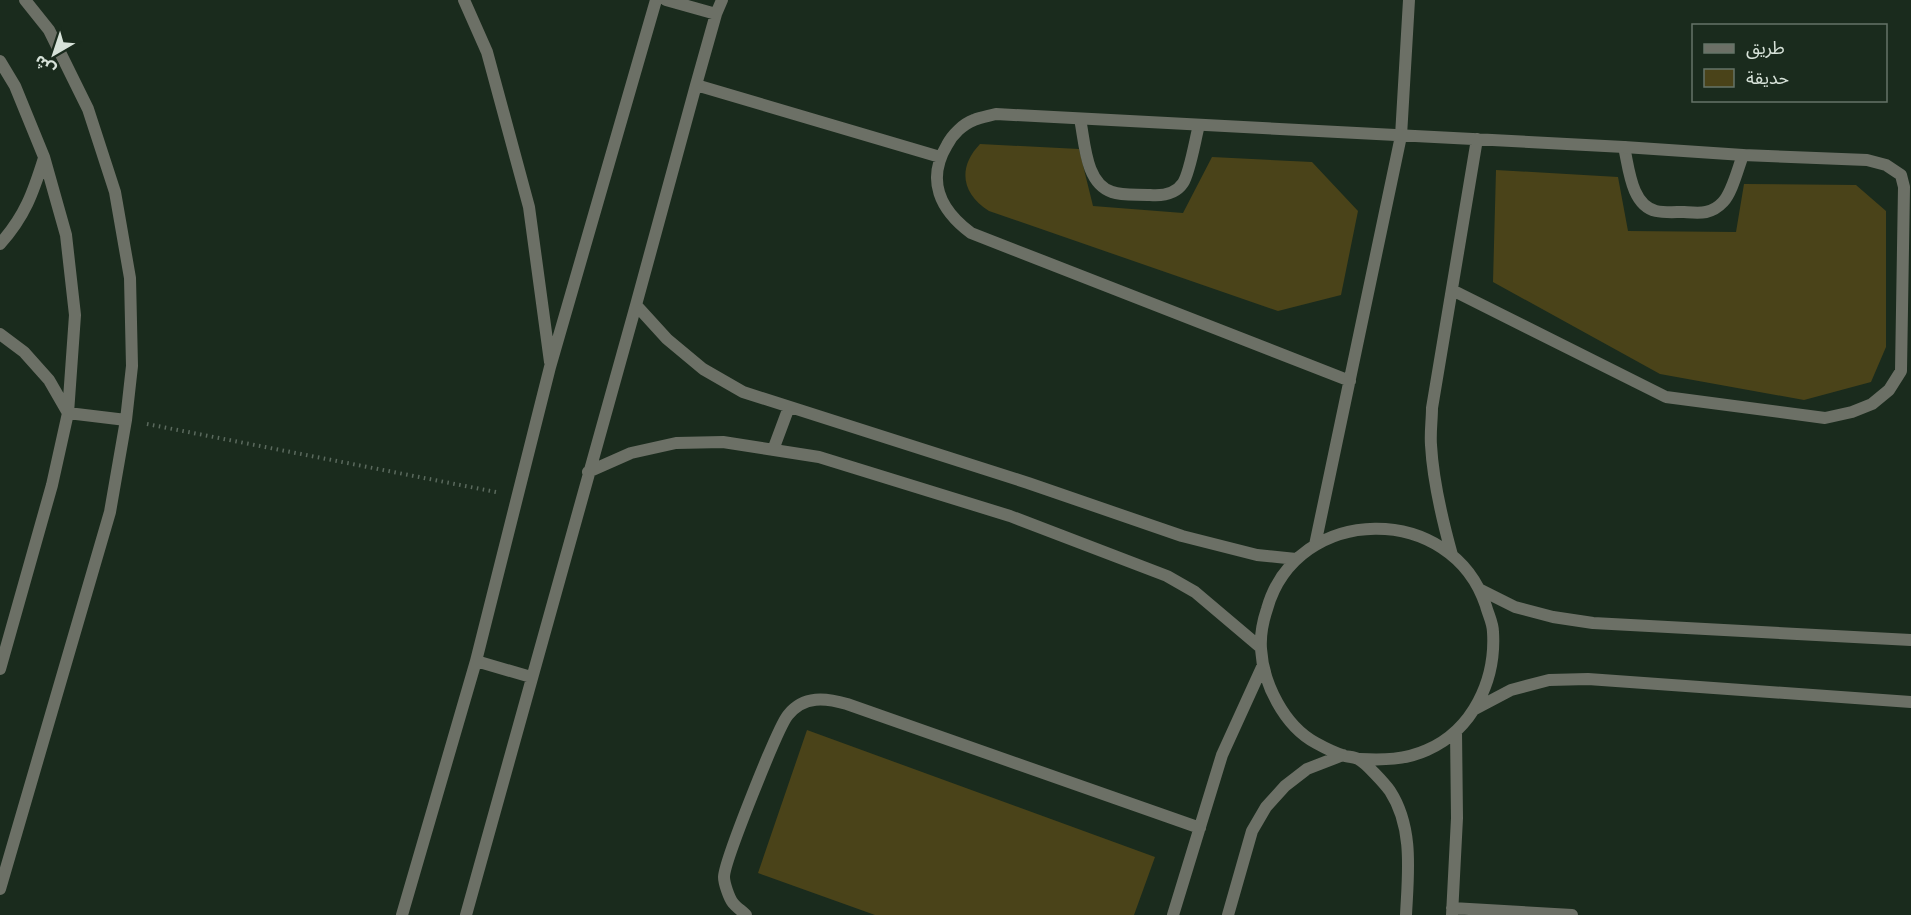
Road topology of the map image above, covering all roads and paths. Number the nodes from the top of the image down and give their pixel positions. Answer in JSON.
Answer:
{"nodes":[{"id":1,"x":25,"y":0,"type":"edge"},
{"id":2,"x":464,"y":0,"type":"edge"},
{"id":3,"x":656,"y":0,"type":"edge"},
{"id":4,"x":666,"y":0,"type":"edge"},
{"id":5,"x":722,"y":0,"type":"edge"},
{"id":6,"x":1409,"y":0,"type":"edge"},
{"id":7,"x":716,"y":14,"type":"junction"},
{"id":8,"x":0,"y":61,"type":"edge"},
{"id":9,"x":696,"y":85,"type":"junction"},
{"id":10,"x":1080,"y":119,"type":"junction"},
{"id":11,"x":1199,"y":125,"type":"junction"},
{"id":12,"x":1401,"y":135,"type":"junction"},
{"id":13,"x":1477,"y":140,"type":"junction"},
{"id":14,"x":1624,"y":147,"type":"junction"},
{"id":15,"x":1743,"y":155,"type":"junction"},
{"id":16,"x":44,"y":157,"type":"junction"},
{"id":17,"x":940,"y":157,"type":"junction"},
{"id":18,"x":0,"y":244,"type":"edge"},
{"id":19,"x":1452,"y":290,"type":"junction"},
{"id":20,"x":636,"y":305,"type":"junction"},
{"id":21,"x":0,"y":334,"type":"edge"},
{"id":22,"x":550,"y":368,"type":"junction"},
{"id":23,"x":1350,"y":381,"type":"junction"},
{"id":24,"x":789,"y":407,"type":"junction"},
{"id":25,"x":68,"y":413,"type":"junction"},
{"id":26,"x":126,"y":420,"type":"junction"},
{"id":27,"x":773,"y":450,"type":"junction"},
{"id":28,"x":588,"y":472,"type":"junction"},
{"id":29,"x":519,"y":496,"type":"junction"},
{"id":30,"x":1315,"y":545,"type":"junction"},
{"id":31,"x":1452,"y":555,"type":"junction"},
{"id":32,"x":1296,"y":559,"type":"junction"},
{"id":33,"x":1481,"y":590,"type":"junction"},
{"id":34,"x":1911,"y":640,"type":"edge"},
{"id":35,"x":1260,"y":647,"type":"junction"},
{"id":36,"x":476,"y":661,"type":"junction"},
{"id":37,"x":1263,"y":665,"type":"junction"},
{"id":38,"x":0,"y":669,"type":"edge"},
{"id":39,"x":531,"y":676,"type":"junction"},
{"id":40,"x":1911,"y":702,"type":"edge"},
{"id":41,"x":1475,"y":710,"type":"junction"},
{"id":42,"x":1456,"y":731,"type":"junction"},
{"id":43,"x":1343,"y":755,"type":"junction"},
{"id":44,"x":1360,"y":759,"type":"junction"},
{"id":45,"x":1200,"y":828,"type":"junction"},
{"id":46,"x":0,"y":889,"type":"edge"},
{"id":47,"x":1452,"y":911,"type":"edge"},
{"id":48,"x":402,"y":915,"type":"edge"},
{"id":49,"x":465,"y":915,"type":"edge"},
{"id":50,"x":747,"y":915,"type":"edge"},
{"id":51,"x":1173,"y":915,"type":"edge"},
{"id":52,"x":1228,"y":915,"type":"edge"},
{"id":53,"x":1406,"y":915,"type":"edge"},
{"id":54,"x":1572,"y":915,"type":"edge"}],
"edges":[{"from":1,"to":26,"type":"street"},
{"from":2,"to":22,"type":"street"},
{"from":3,"to":22,"type":"street"},
{"from":4,"to":7,"type":"street"},
{"from":5,"to":7,"type":"street"},
{"from":6,"to":12,"type":"street"},
{"from":7,"to":9,"type":"street"},
{"from":8,"to":16,"type":"street"},
{"from":9,"to":17,"type":"street"},
{"from":9,"to":20,"type":"street"},
{"from":10,"to":11,"type":"street"},
{"from":10,"to":11,"type":"street"},
{"from":10,"to":17,"type":"street"},
{"from":11,"to":12,"type":"street"},
{"from":12,"to":13,"type":"street"},
{"from":12,"to":23,"type":"street"},
{"from":13,"to":14,"type":"street"},
{"from":13,"to":19,"type":"street"},
{"from":14,"to":15,"type":"street"},
{"from":14,"to":15,"type":"street"},
{"from":15,"to":19,"type":"street"},
{"from":16,"to":18,"type":"street"},
{"from":16,"to":25,"type":"street"},
{"from":17,"to":23,"type":"street"},
{"from":19,"to":31,"type":"street"},
{"from":20,"to":24,"type":"street"},
{"from":20,"to":28,"type":"street"},
{"from":21,"to":25,"type":"street"},
{"from":22,"to":29,"type":"street"},
{"from":23,"to":30,"type":"street"},
{"from":24,"to":27,"type":"street"},
{"from":24,"to":32,"type":"street"},
{"from":25,"to":26,"type":"street"},
{"from":25,"to":38,"type":"street"},
{"from":26,"to":29,"type":"path"},
{"from":26,"to":46,"type":"street"},
{"from":27,"to":28,"type":"street"},
{"from":27,"to":35,"type":"street"},
{"from":28,"to":39,"type":"street"},
{"from":29,"to":36,"type":"street"},
{"from":30,"to":31,"type":"street"},
{"from":30,"to":32,"type":"street"},
{"from":31,"to":33,"type":"street"},
{"from":32,"to":35,"type":"street"},
{"from":33,"to":34,"type":"street"},
{"from":33,"to":41,"type":"street"},
{"from":35,"to":37,"type":"street"},
{"from":36,"to":39,"type":"street"},
{"from":36,"to":48,"type":"street"},
{"from":37,"to":43,"type":"street"},
{"from":37,"to":45,"type":"street"},
{"from":39,"to":49,"type":"street"},
{"from":40,"to":41,"type":"street"},
{"from":41,"to":42,"type":"street"},
{"from":42,"to":44,"type":"street"},
{"from":42,"to":47,"type":"street"},
{"from":43,"to":44,"type":"street"},
{"from":43,"to":52,"type":"street"},
{"from":44,"to":53,"type":"street"},
{"from":45,"to":50,"type":"street"},
{"from":45,"to":51,"type":"street"},
{"from":47,"to":54,"type":"street"}]}
